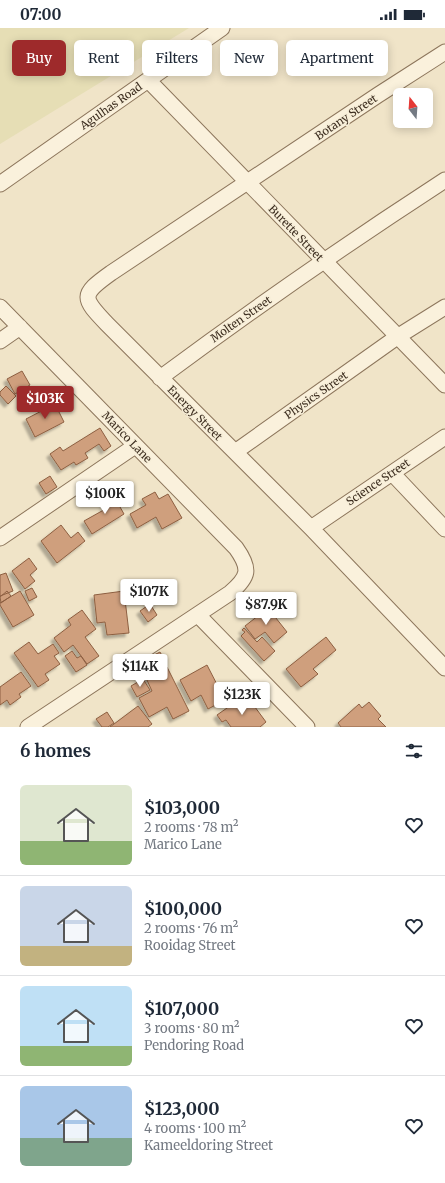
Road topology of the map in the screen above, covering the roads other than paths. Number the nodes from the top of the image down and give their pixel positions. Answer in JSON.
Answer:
{"nodes":[{"id":1,"x":222,"y":28,"type":"edge"},
{"id":2,"x":445,"y":52,"type":"edge"},
{"id":3,"x":148,"y":80,"type":"junction"},
{"id":4,"x":445,"y":180,"type":"edge"},
{"id":5,"x":247,"y":182,"type":"junction"},
{"id":6,"x":0,"y":184,"type":"edge"},
{"id":7,"x":324,"y":261,"type":"junction"},
{"id":8,"x":0,"y":307,"type":"edge"},
{"id":9,"x":445,"y":307,"type":"edge"},
{"id":10,"x":20,"y":327,"type":"junction"},
{"id":11,"x":397,"y":337,"type":"junction"},
{"id":12,"x":0,"y":341,"type":"edge"},
{"id":13,"x":160,"y":378,"type":"junction"},
{"id":14,"x":445,"y":385,"type":"edge"},
{"id":15,"x":445,"y":437,"type":"edge"},
{"id":16,"x":135,"y":446,"type":"junction"},
{"id":17,"x":235,"y":452,"type":"junction"},
{"id":18,"x":392,"y":473,"type":"junction"},
{"id":19,"x":311,"y":528,"type":"junction"},
{"id":20,"x":445,"y":529,"type":"edge"},
{"id":21,"x":0,"y":538,"type":"edge"},
{"id":22,"x":198,"y":615,"type":"junction"},
{"id":23,"x":445,"y":668,"type":"edge"},
{"id":24,"x":28,"y":727,"type":"edge"},
{"id":25,"x":307,"y":727,"type":"edge"}],
"edges":[{"from":1,"to":3,"type":"street","name":"Agulhas Road"},
{"from":2,"to":5,"type":"street","name":"Botany Street"},
{"from":3,"to":5,"type":"street","name":"Burette Street"},
{"from":3,"to":6,"type":"street","name":"Agulhas Road"},
{"from":4,"to":7,"type":"street"},
{"from":5,"to":7,"type":"street","name":"Burette Street"},
{"from":5,"to":13,"type":"street","name":"Energy Street"},
{"from":7,"to":11,"type":"street","name":"Burette Street"},
{"from":7,"to":13,"type":"street","name":"Molten Street"},
{"from":8,"to":10,"type":"street","name":"Marico Lane"},
{"from":9,"to":11,"type":"street","name":"Physics Street"},
{"from":10,"to":12,"type":"street"},
{"from":10,"to":16,"type":"street","name":"Marico Lane"},
{"from":11,"to":14,"type":"street","name":"Burette Street"},
{"from":11,"to":17,"type":"street","name":"Physics Street"},
{"from":13,"to":17,"type":"street","name":"Energy Street"},
{"from":15,"to":18,"type":"street","name":"Science Street"},
{"from":16,"to":21,"type":"street"},
{"from":16,"to":22,"type":"street","name":"Marico Lane"},
{"from":17,"to":19,"type":"street","name":"Energy Street"},
{"from":18,"to":19,"type":"street","name":"Science Street"},
{"from":18,"to":20,"type":"street"},
{"from":19,"to":23,"type":"street","name":"Energy Street"},
{"from":22,"to":24,"type":"street"},
{"from":22,"to":25,"type":"street"}]}
